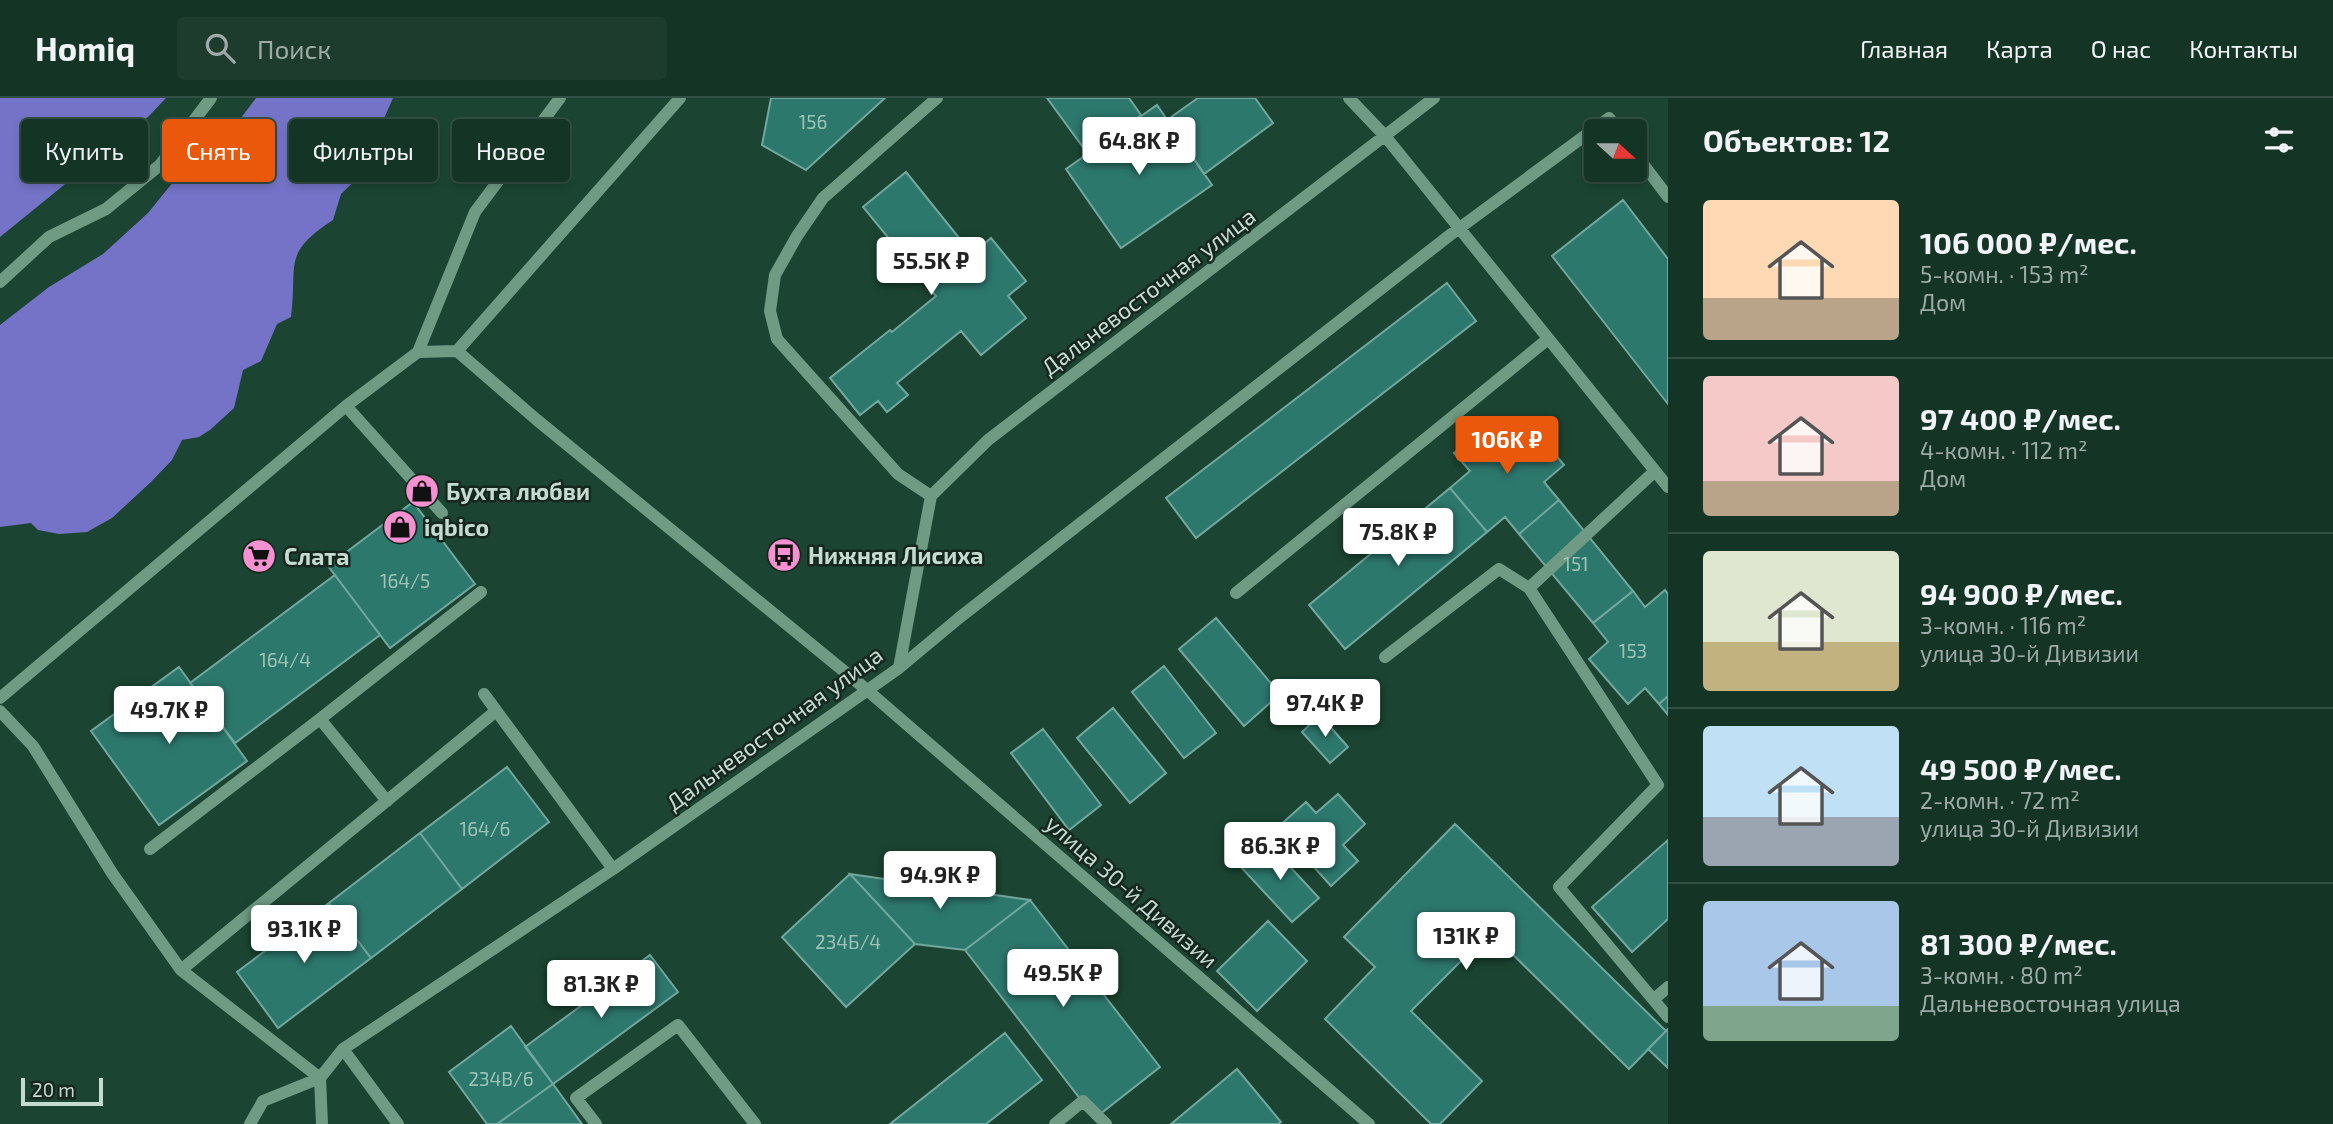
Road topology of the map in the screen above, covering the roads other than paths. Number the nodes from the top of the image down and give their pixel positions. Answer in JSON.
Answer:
{"nodes":[{"id":1,"x":211,"y":98,"type":"edge"},
{"id":2,"x":560,"y":98,"type":"edge"},
{"id":3,"x":680,"y":98,"type":"edge"},
{"id":4,"x":937,"y":98,"type":"edge"},
{"id":5,"x":1349,"y":98,"type":"edge"},
{"id":6,"x":1434,"y":98,"type":"edge"},
{"id":7,"x":1385,"y":136,"type":"junction"},
{"id":8,"x":1584,"y":136,"type":"edge"},
{"id":9,"x":1647,"y":169,"type":"edge"},
{"id":10,"x":1668,"y":197,"type":"edge"},
{"id":11,"x":1458,"y":229,"type":"junction"},
{"id":12,"x":0,"y":282,"type":"edge"},
{"id":13,"x":1548,"y":339,"type":"junction"},
{"id":14,"x":457,"y":351,"type":"junction"},
{"id":15,"x":418,"y":352,"type":"junction"},
{"id":16,"x":346,"y":406,"type":"junction"},
{"id":17,"x":1655,"y":471,"type":"junction"},
{"id":18,"x":1668,"y":487,"type":"edge"},
{"id":19,"x":931,"y":496,"type":"junction"},
{"id":20,"x":442,"y":513,"type":"dead end"},
{"id":21,"x":1529,"y":588,"type":"junction"},
{"id":22,"x":481,"y":592,"type":"dead end"},
{"id":23,"x":1236,"y":593,"type":"dead end"},
{"id":24,"x":1385,"y":657,"type":"dead end"},
{"id":25,"x":900,"y":668,"type":"junction"},
{"id":26,"x":867,"y":690,"type":"junction"},
{"id":27,"x":484,"y":694,"type":"dead end"},
{"id":28,"x":0,"y":698,"type":"edge"},
{"id":29,"x":496,"y":710,"type":"junction"},
{"id":30,"x":0,"y":711,"type":"edge"},
{"id":31,"x":320,"y":719,"type":"junction"},
{"id":32,"x":387,"y":801,"type":"junction"},
{"id":33,"x":150,"y":849,"type":"dead end"},
{"id":34,"x":613,"y":870,"type":"junction"},
{"id":35,"x":181,"y":970,"type":"junction"},
{"id":36,"x":1668,"y":987,"type":"edge"},
{"id":37,"x":1654,"y":999,"type":"junction"},
{"id":38,"x":1668,"y":1017,"type":"edge"},
{"id":39,"x":343,"y":1049,"type":"junction"},
{"id":40,"x":320,"y":1078,"type":"junction"},
{"id":41,"x":250,"y":1124,"type":"edge"},
{"id":42,"x":322,"y":1124,"type":"edge"},
{"id":43,"x":398,"y":1124,"type":"edge"},
{"id":44,"x":596,"y":1124,"type":"edge"},
{"id":45,"x":754,"y":1124,"type":"edge"},
{"id":46,"x":1055,"y":1124,"type":"edge"},
{"id":47,"x":1106,"y":1124,"type":"edge"},
{"id":48,"x":1368,"y":1124,"type":"edge"}],
"edges":[{"from":1,"to":12,"type":"street"},
{"from":2,"to":15,"type":"street"},
{"from":3,"to":14,"type":"street"},
{"from":4,"to":19,"type":"street"},
{"from":5,"to":7,"type":"street"},
{"from":6,"to":7,"type":"street","name":"Дальневосточная улица"},
{"from":7,"to":11,"type":"street"},
{"from":7,"to":19,"type":"street","name":"Дальневосточная улица"},
{"from":8,"to":11,"type":"street"},
{"from":9,"to":10,"type":"street"},
{"from":11,"to":13,"type":"street"},
{"from":11,"to":25,"type":"street"},
{"from":13,"to":17,"type":"street"},
{"from":13,"to":23,"type":"street"},
{"from":14,"to":15,"type":"street"},
{"from":14,"to":26,"type":"street","name":"улица 30-й Дивизии"},
{"from":15,"to":16,"type":"street"},
{"from":16,"to":20,"type":"street"},
{"from":16,"to":28,"type":"street"},
{"from":17,"to":18,"type":"street"},
{"from":17,"to":21,"type":"street"},
{"from":19,"to":25,"type":"street","name":"Дальневосточная улица"},
{"from":21,"to":24,"type":"street"},
{"from":21,"to":37,"type":"street"},
{"from":22,"to":31,"type":"street"},
{"from":25,"to":26,"type":"street","name":"Дальневосточная улица"},
{"from":26,"to":34,"type":"street","name":"Дальневосточная улица"},
{"from":26,"to":48,"type":"street","name":"улица 30-й Дивизии"},
{"from":27,"to":29,"type":"street"},
{"from":29,"to":32,"type":"street"},
{"from":29,"to":34,"type":"street"},
{"from":30,"to":35,"type":"street"},
{"from":31,"to":32,"type":"street"},
{"from":31,"to":33,"type":"street"},
{"from":32,"to":35,"type":"street"},
{"from":34,"to":39,"type":"street","name":"Дальневосточная улица"},
{"from":35,"to":40,"type":"street"},
{"from":36,"to":37,"type":"street"},
{"from":37,"to":38,"type":"street"},
{"from":39,"to":40,"type":"street","name":"Дальневосточная улица"},
{"from":39,"to":43,"type":"street"},
{"from":40,"to":41,"type":"street"},
{"from":40,"to":42,"type":"street"},
{"from":44,"to":45,"type":"street"},
{"from":46,"to":47,"type":"street"}]}
